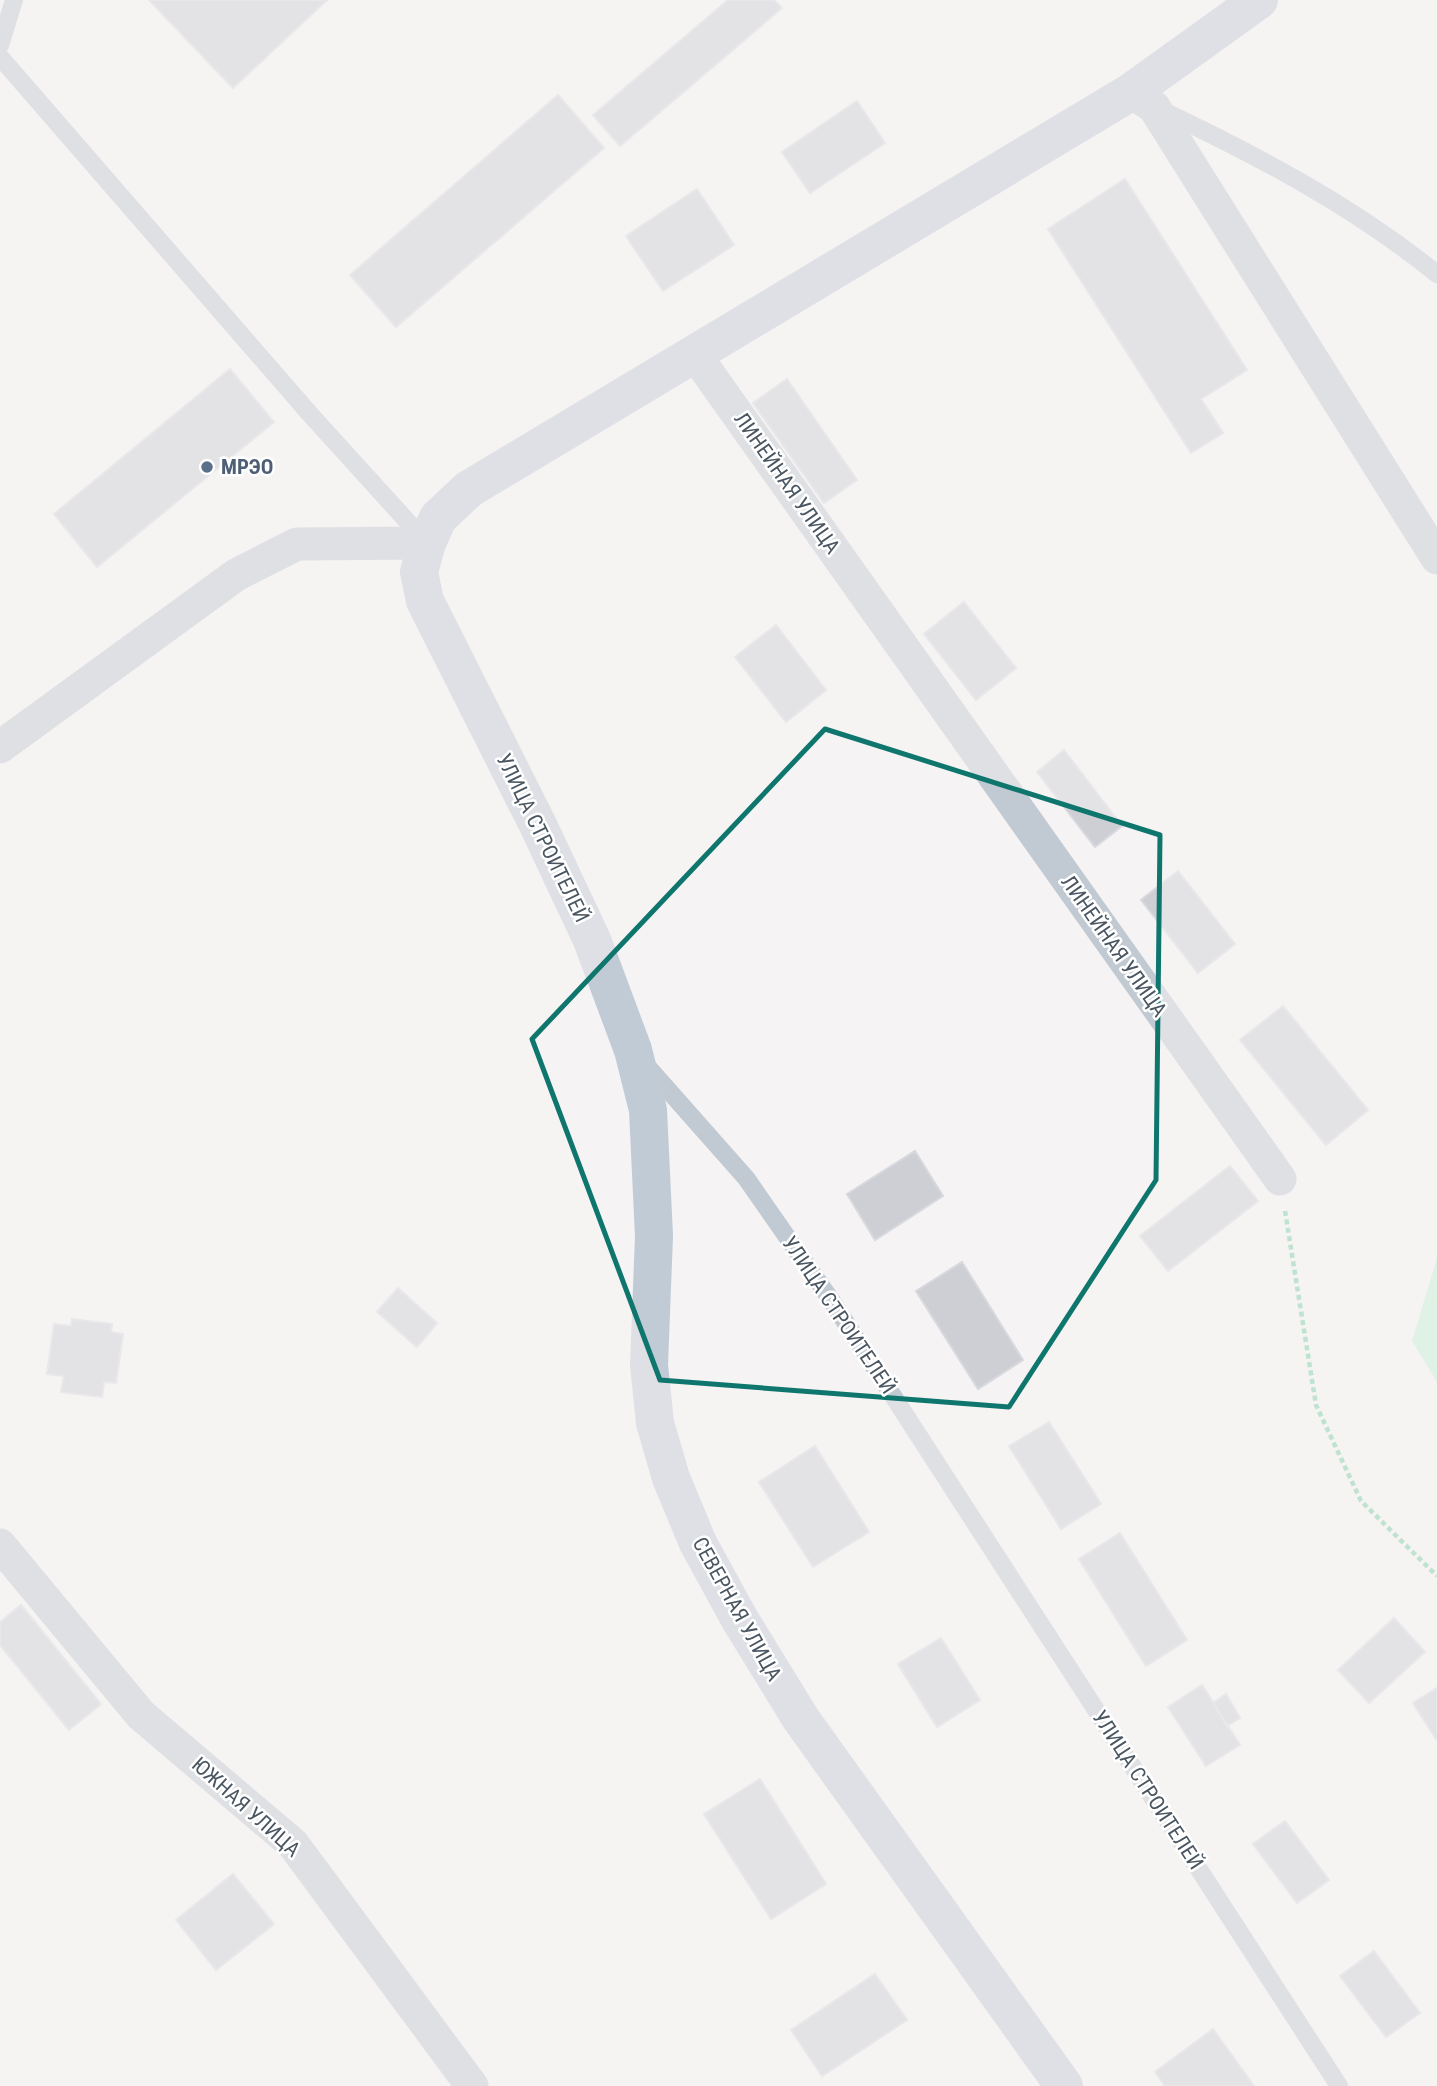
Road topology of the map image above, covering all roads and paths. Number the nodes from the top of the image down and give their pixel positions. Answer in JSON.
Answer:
{"nodes":[{"id":1,"x":13,"y":0,"type":"edge"},
{"id":2,"x":1259,"y":0,"type":"edge"},
{"id":3,"x":0,"y":45,"type":"edge"},
{"id":4,"x":0,"y":57,"type":"edge"},
{"id":5,"x":1143,"y":100,"type":"junction"},
{"id":6,"x":1437,"y":274,"type":"edge"},
{"id":7,"x":694,"y":353,"type":"junction"},
{"id":8,"x":433,"y":531,"type":"junction"},
{"id":9,"x":1437,"y":558,"type":"edge"},
{"id":10,"x":0,"y":747,"type":"edge"},
{"id":11,"x":632,"y":1050,"type":"junction"},
{"id":12,"x":1280,"y":1179,"type":"joint"},
{"id":13,"x":0,"y":1545,"type":"edge"},
{"id":14,"x":1437,"y":1576,"type":"edge"},
{"id":15,"x":472,"y":2086,"type":"edge"},
{"id":16,"x":1064,"y":2086,"type":"edge"},
{"id":17,"x":1339,"y":2086,"type":"edge"}],
"edges":[{"from":1,"to":3,"type":"lane"},
{"from":2,"to":5,"type":"main road"},
{"from":4,"to":8,"type":"lane"},
{"from":5,"to":6,"type":"lane"},
{"from":5,"to":7,"type":"main road"},
{"from":5,"to":9,"type":"street"},
{"from":7,"to":8,"type":"main road"},
{"from":7,"to":12,"type":"street","name":"ЛИНЕЙНАЯ УЛИЦА"},
{"from":8,"to":10,"type":"street"},
{"from":8,"to":11,"type":"main road","name":"УЛИЦА СТРОИТЕЛЕЙ"},
{"from":11,"to":16,"type":"main road","name":"СЕВЕРНАЯ УЛИЦА"},
{"from":11,"to":17,"type":"lane","name":"УЛИЦА СТРОИТЕЛЕЙ"},
{"from":12,"to":14,"type":"path"},
{"from":13,"to":15,"type":"street","name":"ЮЖНАЯ УЛИЦА"}]}
